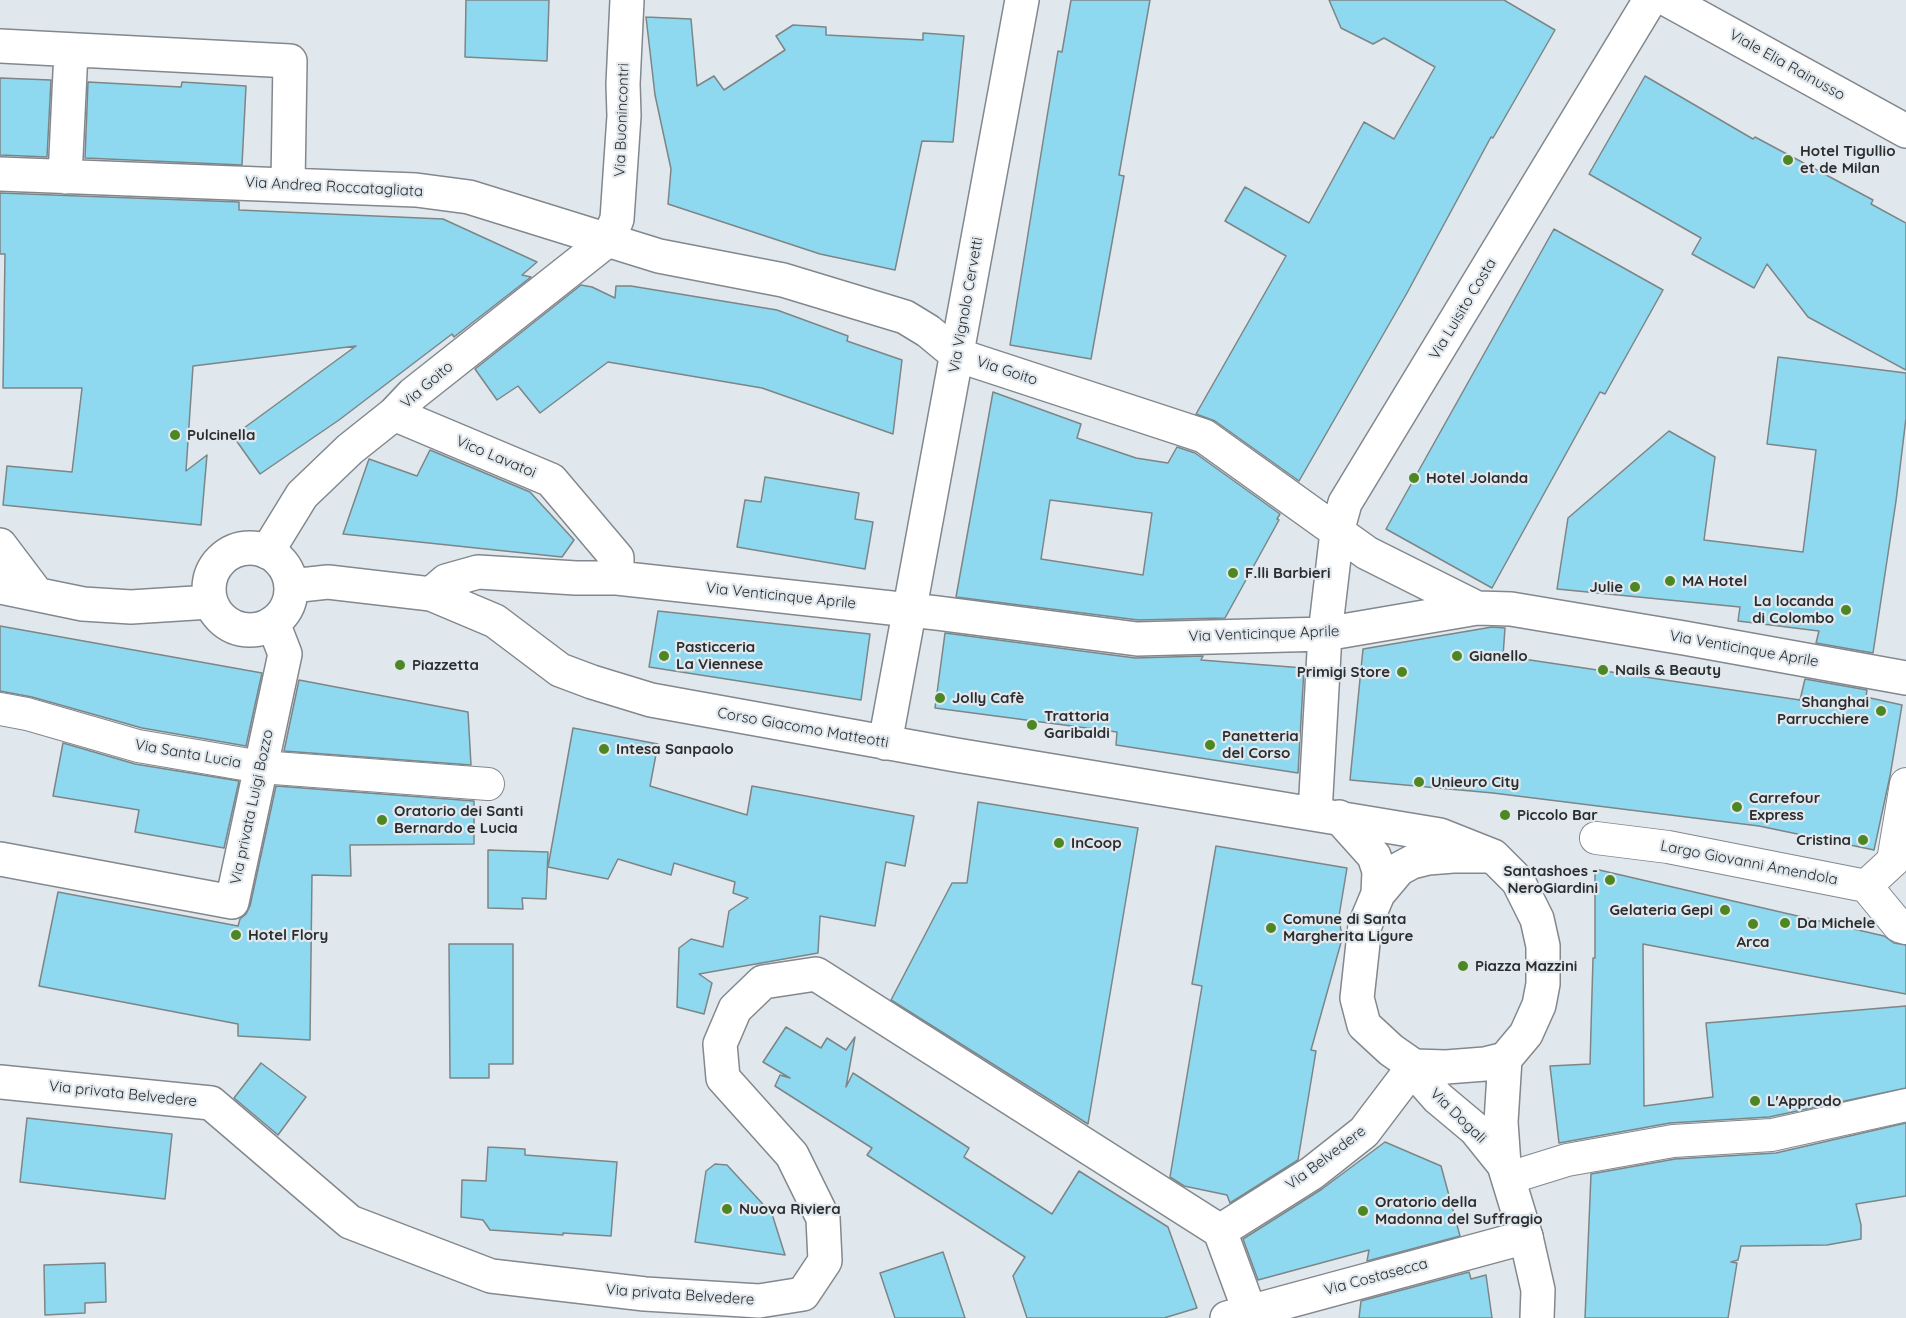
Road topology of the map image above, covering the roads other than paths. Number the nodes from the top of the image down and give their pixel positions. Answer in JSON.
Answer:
{"nodes":[{"id":1,"x":627,"y":0,"type":"edge"},
{"id":2,"x":1022,"y":0,"type":"edge"},
{"id":3,"x":1650,"y":0,"type":"edge"},
{"id":4,"x":1668,"y":0,"type":"edge"},
{"id":5,"x":0,"y":46,"type":"edge"},
{"id":6,"x":71,"y":51,"type":"junction"},
{"id":7,"x":1906,"y":130,"type":"edge"},
{"id":8,"x":0,"y":174,"type":"edge"},
{"id":9,"x":65,"y":177,"type":"junction"},
{"id":10,"x":288,"y":184,"type":"junction"},
{"id":11,"x":609,"y":239,"type":"junction"},
{"id":12,"x":659,"y":256,"type":"joint"},
{"id":13,"x":957,"y":355,"type":"junction"},
{"id":14,"x":394,"y":414,"type":"junction"},
{"id":15,"x":1337,"y":532,"type":"junction"},
{"id":16,"x":0,"y":546,"type":"edge"},
{"id":17,"x":267,"y":552,"type":"junction"},
{"id":18,"x":617,"y":578,"type":"junction"},
{"id":19,"x":291,"y":586,"type":"junction"},
{"id":20,"x":0,"y":587,"type":"edge"},
{"id":21,"x":37,"y":594,"type":"junction"},
{"id":22,"x":431,"y":594,"type":"junction"},
{"id":23,"x":210,"y":602,"type":"junction"},
{"id":24,"x":1477,"y":608,"type":"junction"},
{"id":25,"x":908,"y":610,"type":"junction"},
{"id":26,"x":273,"y":623,"type":"junction"},
{"id":27,"x":1325,"y":634,"type":"junction"},
{"id":28,"x":1906,"y":678,"type":"edge"},
{"id":29,"x":0,"y":709,"type":"edge"},
{"id":30,"x":885,"y":742,"type":"junction"},
{"id":31,"x":261,"y":767,"type":"junction"},
{"id":32,"x":488,"y":784,"type":"dead end"},
{"id":33,"x":1906,"y":784,"type":"edge"},
{"id":34,"x":1327,"y":815,"type":"junction"},
{"id":35,"x":1596,"y":838,"type":"dead end"},
{"id":36,"x":1493,"y":856,"type":"junction"},
{"id":37,"x":0,"y":859,"type":"edge"},
{"id":38,"x":1900,"y":863,"type":"edge"},
{"id":39,"x":1866,"y":886,"type":"junction"},
{"id":40,"x":1378,"y":894,"type":"junction"},
{"id":41,"x":1906,"y":928,"type":"edge"},
{"id":42,"x":1505,"y":1059,"type":"junction"},
{"id":43,"x":1414,"y":1066,"type":"junction"},
{"id":44,"x":0,"y":1082,"type":"edge"},
{"id":45,"x":1906,"y":1105,"type":"edge"},
{"id":46,"x":1507,"y":1172,"type":"junction"},
{"id":47,"x":1220,"y":1231,"type":"junction"},
{"id":48,"x":1526,"y":1237,"type":"junction"},
{"id":49,"x":1243,"y":1316,"type":"edge"},
{"id":50,"x":1536,"y":1318,"type":"edge"}],
"edges":[{"from":1,"to":11,"type":"street","name":"Via Buonincontri"},
{"from":2,"to":13,"type":"street","name":"Via Vignolo Cervetti"},
{"from":3,"to":15,"type":"street","name":"Via Luisito Costa"},
{"from":4,"to":7,"type":"street","name":"Viale Elia Rainusso"},
{"from":5,"to":6,"type":"street"},
{"from":6,"to":9,"type":"street"},
{"from":6,"to":10,"type":"street"},
{"from":8,"to":9,"type":"street","name":"Via Andrea Roccatagliata"},
{"from":9,"to":10,"type":"street","name":"Via Andrea Roccatagliata"},
{"from":10,"to":11,"type":"street","name":"Via Andrea Roccatagliata"},
{"from":11,"to":12,"type":"street","name":"Via Andrea Roccatagliata"},
{"from":11,"to":14,"type":"street","name":"Via Goito"},
{"from":12,"to":13,"type":"street","name":"Via Goito"},
{"from":13,"to":15,"type":"street","name":"Via Goito"},
{"from":13,"to":25,"type":"street","name":"Via Vignolo Cervetti"},
{"from":14,"to":17,"type":"street","name":"Via Goito"},
{"from":14,"to":18,"type":"street","name":"Vico Lavatoi"},
{"from":15,"to":24,"type":"street","name":"Via Goito"},
{"from":15,"to":27,"type":"street","name":"Via Luisito Costa"},
{"from":16,"to":21,"type":"street"},
{"from":17,"to":19,"type":"street"},
{"from":17,"to":23,"type":"street"},
{"from":18,"to":22,"type":"street","name":"Via Venticinque Aprile"},
{"from":18,"to":25,"type":"street","name":"Via Venticinque Aprile"},
{"from":19,"to":22,"type":"street","name":"Corso Giacomo Matteotti"},
{"from":19,"to":26,"type":"street"},
{"from":20,"to":21,"type":"street"},
{"from":21,"to":23,"type":"street"},
{"from":22,"to":30,"type":"street","name":"Corso Giacomo Matteotti"},
{"from":23,"to":26,"type":"street"},
{"from":24,"to":27,"type":"street","name":"Via Venticinque Aprile"},
{"from":24,"to":28,"type":"street","name":"Via Venticinque Aprile"},
{"from":25,"to":27,"type":"street","name":"Via Venticinque Aprile"},
{"from":25,"to":30,"type":"street","name":"Via Vignolo Cervetti"},
{"from":26,"to":31,"type":"street","name":"Via privata Luigi Bozzo"},
{"from":27,"to":34,"type":"street","name":"Via Luisito Costa"},
{"from":29,"to":31,"type":"street","name":"Via Santa Lucia"},
{"from":30,"to":34,"type":"street","name":"Corso Giacomo Matteotti"},
{"from":31,"to":32,"type":"street","name":"Via Santa Lucia"},
{"from":31,"to":37,"type":"street","name":"Via privata Luigi Bozzo"},
{"from":33,"to":38,"type":"street"},
{"from":34,"to":36,"type":"street","name":"Corso Giacomo Matteotti"},
{"from":34,"to":40,"type":"street"},
{"from":35,"to":39,"type":"street","name":"Largo Giovanni Amendola"},
{"from":36,"to":40,"type":"street"},
{"from":36,"to":42,"type":"street"},
{"from":38,"to":39,"type":"street"},
{"from":39,"to":41,"type":"street"},
{"from":40,"to":43,"type":"street"},
{"from":42,"to":43,"type":"street"},
{"from":42,"to":46,"type":"street","name":"Via Dogali"},
{"from":43,"to":46,"type":"street","name":"Via Dogali"},
{"from":43,"to":47,"type":"street","name":"Via Belvedere"},
{"from":44,"to":47,"type":"street","name":"Via privata Belvedere"},
{"from":45,"to":46,"type":"street"},
{"from":46,"to":48,"type":"street","name":"Via Dogali"},
{"from":47,"to":49,"type":"street"},
{"from":48,"to":49,"type":"street","name":"Via Costasecca"},
{"from":48,"to":50,"type":"street","name":"Via Dogali"}]}
